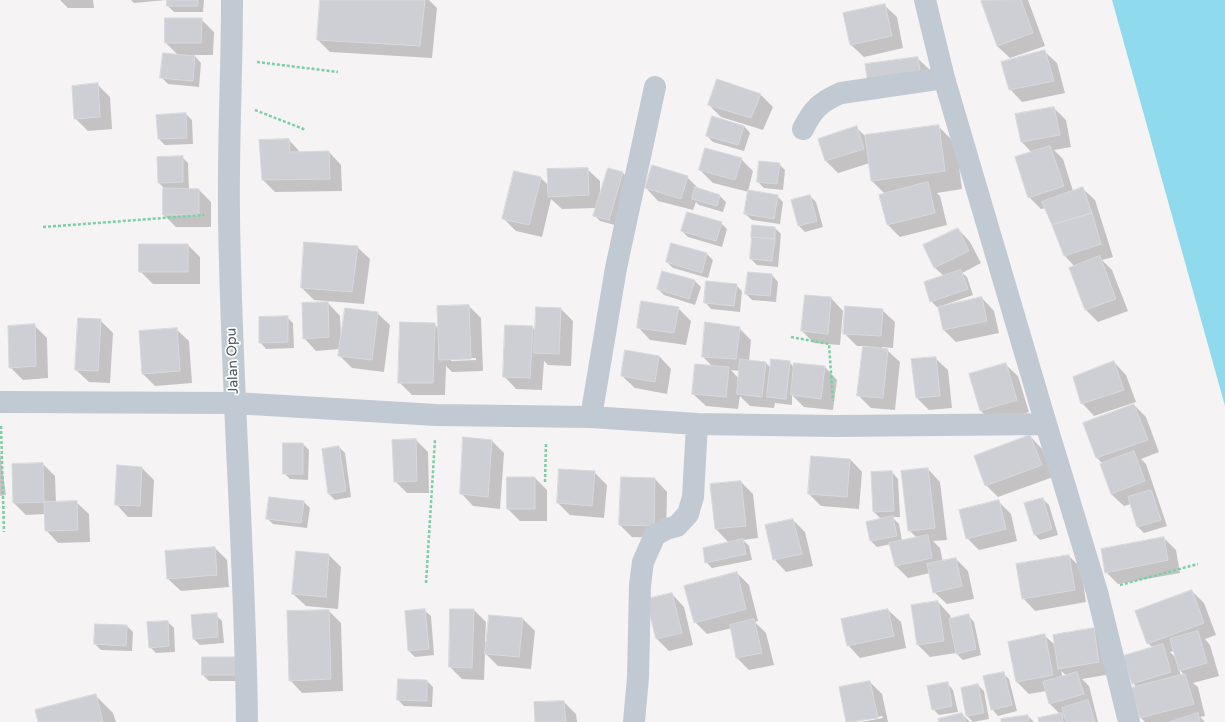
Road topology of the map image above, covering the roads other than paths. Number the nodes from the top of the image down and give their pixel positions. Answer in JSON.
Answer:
{"nodes":[{"id":1,"x":232,"y":0,"type":"edge"},
{"id":2,"x":925,"y":0,"type":"edge"},
{"id":3,"x":944,"y":78,"type":"junction"},
{"id":4,"x":655,"y":87,"type":"dead end"},
{"id":5,"x":803,"y":129,"type":"dead end"},
{"id":6,"x":0,"y":402,"type":"edge"},
{"id":7,"x":234,"y":404,"type":"junction"},
{"id":8,"x":591,"y":418,"type":"junction"},
{"id":9,"x":697,"y":424,"type":"junction"},
{"id":10,"x":1046,"y":424,"type":"junction"},
{"id":11,"x":247,"y":722,"type":"edge"},
{"id":12,"x":634,"y":722,"type":"edge"},
{"id":13,"x":1130,"y":722,"type":"edge"}],
"edges":[{"from":1,"to":7,"type":"street","name":"Jalan Opu"},
{"from":2,"to":3,"type":"street"},
{"from":3,"to":5,"type":"street"},
{"from":3,"to":10,"type":"street"},
{"from":4,"to":8,"type":"street"},
{"from":6,"to":7,"type":"street"},
{"from":7,"to":8,"type":"street"},
{"from":7,"to":11,"type":"street","name":"Jalan Opu"},
{"from":8,"to":9,"type":"street"},
{"from":9,"to":10,"type":"street"},
{"from":9,"to":12,"type":"street"},
{"from":10,"to":13,"type":"street"}]}
